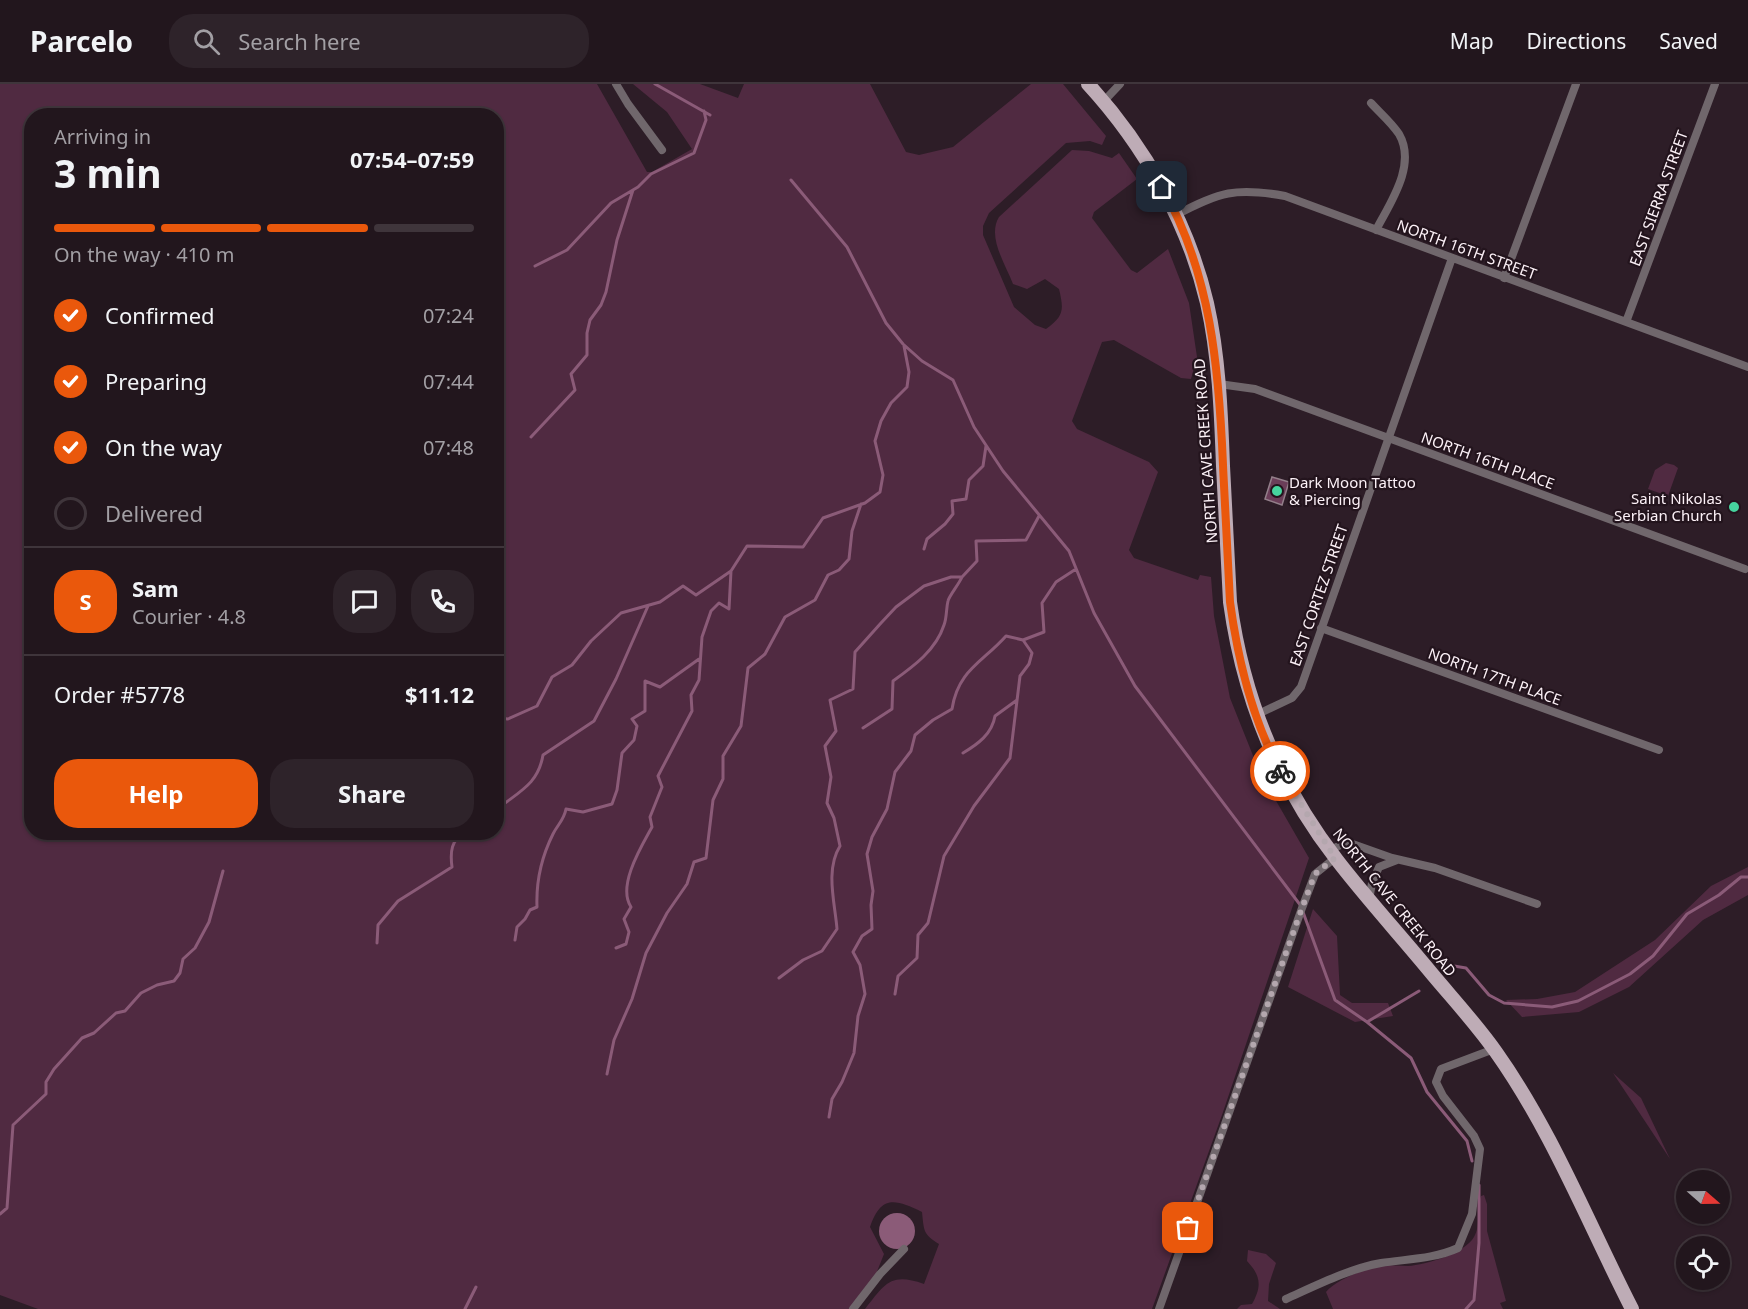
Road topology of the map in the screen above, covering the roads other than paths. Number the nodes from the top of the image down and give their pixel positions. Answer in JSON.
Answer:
{"nodes":[{"id":1,"x":616,"y":84,"type":"edge"},
{"id":2,"x":1088,"y":84,"type":"edge"},
{"id":3,"x":1120,"y":84,"type":"edge"},
{"id":4,"x":1576,"y":84,"type":"edge"},
{"id":5,"x":1715,"y":84,"type":"edge"},
{"id":6,"x":1104,"y":101,"type":"junction"},
{"id":7,"x":1371,"y":103,"type":"dead end"},
{"id":8,"x":662,"y":150,"type":"dead end"},
{"id":9,"x":1176,"y":215,"type":"junction"},
{"id":10,"x":1376,"y":230,"type":"junction"},
{"id":11,"x":1452,"y":258,"type":"junction"},
{"id":12,"x":1504,"y":278,"type":"junction"},
{"id":13,"x":1626,"y":322,"type":"junction"},
{"id":14,"x":1748,"y":367,"type":"edge"},
{"id":15,"x":1219,"y":384,"type":"junction"},
{"id":16,"x":1389,"y":438,"type":"junction"},
{"id":17,"x":1745,"y":568,"type":"dead end"},
{"id":18,"x":1321,"y":628,"type":"junction"},
{"id":19,"x":1256,"y":715,"type":"junction"},
{"id":20,"x":1659,"y":750,"type":"dead end"},
{"id":21,"x":1333,"y":854,"type":"junction"},
{"id":22,"x":1400,"y":860,"type":"junction"},
{"id":23,"x":1369,"y":900,"type":"junction"},
{"id":24,"x":1537,"y":904,"type":"dead end"},
{"id":25,"x":1494,"y":1049,"type":"junction"},
{"id":26,"x":904,"y":1249,"type":"dead end"},
{"id":27,"x":1286,"y":1299,"type":"dead end"},
{"id":28,"x":853,"y":1309,"type":"edge"},
{"id":29,"x":1159,"y":1309,"type":"edge"},
{"id":30,"x":1632,"y":1309,"type":"edge"}],
"edges":[{"from":1,"to":8,"type":"street"},
{"from":2,"to":6,"type":"main road","name":"NORTH CAVE CREEK ROAD"},
{"from":3,"to":6,"type":"street"},
{"from":4,"to":12,"type":"street"},
{"from":5,"to":13,"type":"street","name":"EAST SIERRA STREET"},
{"from":6,"to":9,"type":"main road","name":"NORTH CAVE CREEK ROAD"},
{"from":7,"to":10,"type":"street"},
{"from":9,"to":10,"type":"street","name":"NORTH 16TH STREET"},
{"from":9,"to":15,"type":"main road","name":"NORTH CAVE CREEK ROAD"},
{"from":10,"to":11,"type":"street","name":"NORTH 16TH STREET"},
{"from":11,"to":12,"type":"street","name":"NORTH 16TH STREET"},
{"from":11,"to":16,"type":"street","name":"EAST CORTEZ STREET"},
{"from":12,"to":13,"type":"street","name":"NORTH 16TH STREET"},
{"from":13,"to":14,"type":"street","name":"NORTH 16TH STREET"},
{"from":15,"to":16,"type":"street","name":"NORTH 16TH PLACE"},
{"from":15,"to":19,"type":"main road","name":"NORTH CAVE CREEK ROAD"},
{"from":16,"to":17,"type":"street","name":"NORTH 16TH PLACE"},
{"from":16,"to":18,"type":"street","name":"EAST CORTEZ STREET"},
{"from":18,"to":19,"type":"street","name":"EAST CORTEZ STREET"},
{"from":18,"to":20,"type":"street","name":"NORTH 17TH PLACE"},
{"from":19,"to":21,"type":"main road","name":"NORTH CAVE CREEK ROAD"},
{"from":21,"to":22,"type":"street"},
{"from":21,"to":23,"type":"main road","name":"NORTH CAVE CREEK ROAD"},
{"from":21,"to":29,"type":"street"},
{"from":22,"to":23,"type":"street"},
{"from":22,"to":24,"type":"street"},
{"from":23,"to":25,"type":"main road","name":"NORTH CAVE CREEK ROAD"},
{"from":25,"to":27,"type":"street"},
{"from":25,"to":30,"type":"main road","name":"NORTH CAVE CREEK ROAD"},
{"from":26,"to":28,"type":"street"}]}
